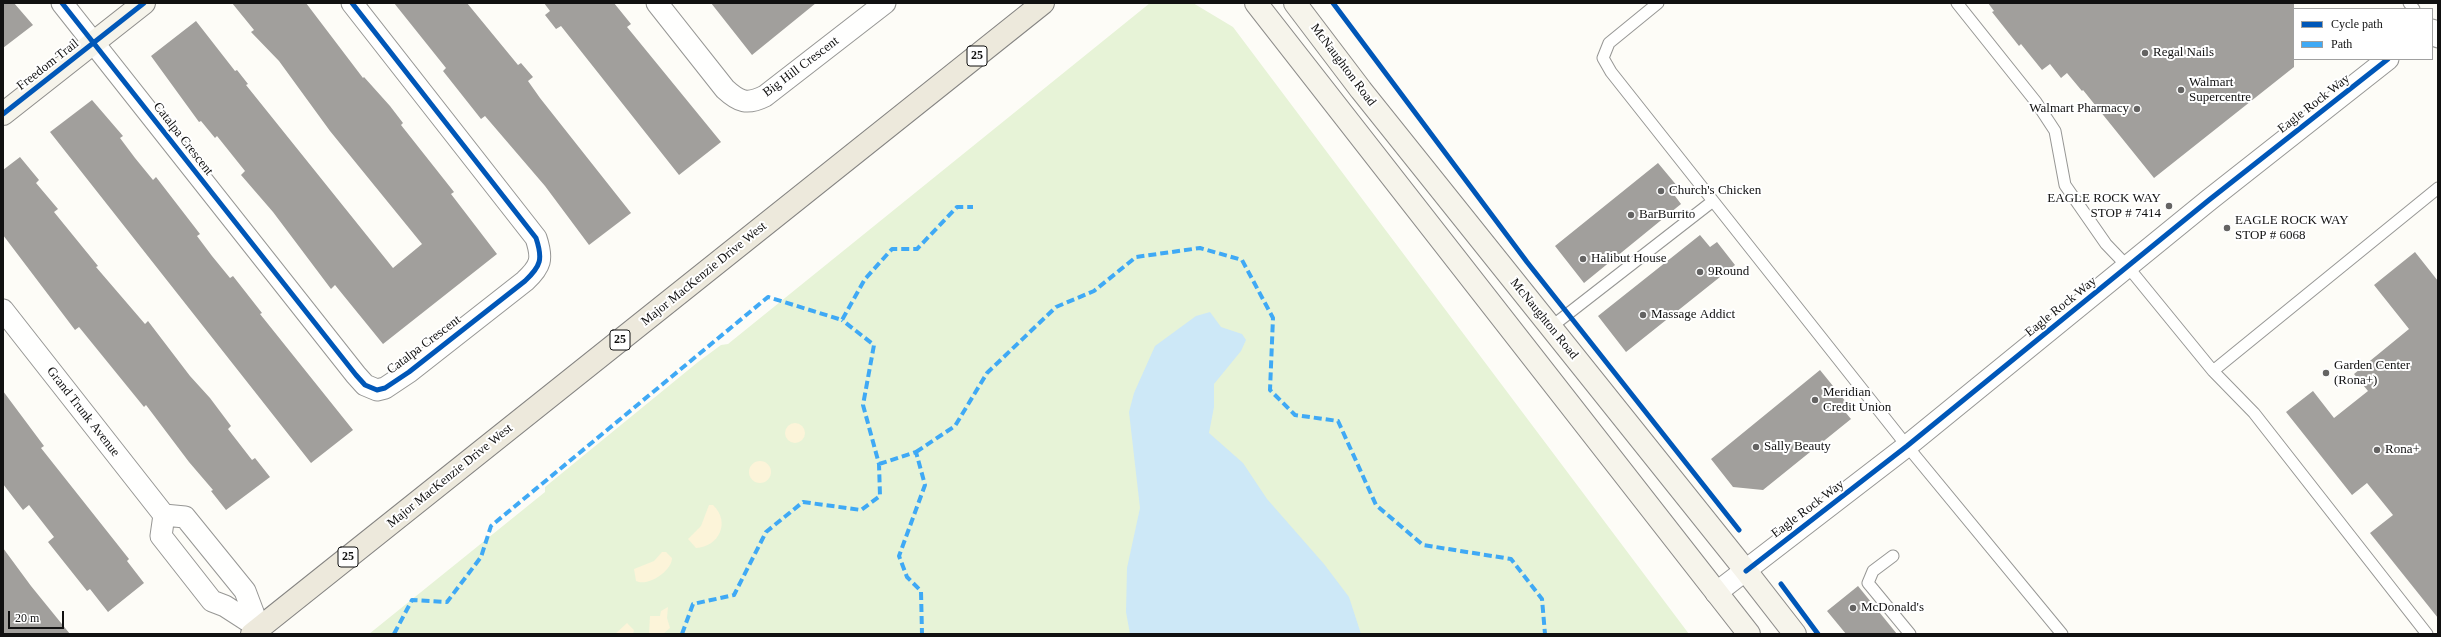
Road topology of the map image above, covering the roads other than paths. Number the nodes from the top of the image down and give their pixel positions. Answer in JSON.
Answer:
{"nodes":[{"id":1,"x":62,"y":3,"type":"edge"},
{"id":2,"x":144,"y":3,"type":"edge"},
{"id":3,"x":352,"y":3,"type":"edge"},
{"id":4,"x":657,"y":3,"type":"edge"},
{"id":5,"x":885,"y":3,"type":"edge"},
{"id":6,"x":1043,"y":3,"type":"edge"},
{"id":7,"x":1256,"y":3,"type":"edge"},
{"id":8,"x":1295,"y":3,"type":"edge"},
{"id":9,"x":1658,"y":3,"type":"edge"},
{"id":10,"x":1957,"y":3,"type":"edge"},
{"id":11,"x":93,"y":43,"type":"junction"},
{"id":12,"x":2387,"y":60,"type":"edge"},
{"id":13,"x":3,"y":114,"type":"edge"},
{"id":14,"x":2438,"y":188,"type":"edge"},
{"id":15,"x":1713,"y":201,"type":"junction"},
{"id":16,"x":2128,"y":266,"type":"junction"},
{"id":17,"x":3,"y":310,"type":"edge"},
{"id":18,"x":1551,"y":327,"type":"junction"},
{"id":19,"x":2213,"y":370,"type":"junction"},
{"id":20,"x":1907,"y":446,"type":"junction"},
{"id":21,"x":164,"y":515,"type":"junction"},
{"id":22,"x":1893,"y":556,"type":"dead end"},
{"id":23,"x":1746,"y":570,"type":"junction"},
{"id":24,"x":1716,"y":593,"type":"junction"},
{"id":25,"x":255,"y":631,"type":"edge"},
{"id":26,"x":1749,"y":634,"type":"edge"},
{"id":27,"x":1794,"y":634,"type":"edge"},
{"id":28,"x":1910,"y":634,"type":"edge"},
{"id":29,"x":2062,"y":634,"type":"edge"},
{"id":30,"x":2427,"y":634,"type":"edge"}],
"edges":[{"from":1,"to":11,"type":"street"},
{"from":2,"to":11,"type":"street","name":"Freedom Trail"},
{"from":3,"to":11,"type":"street","name":"Catalpa Crescent"},
{"from":4,"to":5,"type":"street","name":"Big Hill Crescent"},
{"from":6,"to":25,"type":"main road","name":"Major MacKenzie Drive West","number":"25"},
{"from":7,"to":24,"type":"street"},
{"from":8,"to":18,"type":"street","name":"McNaughton Road"},
{"from":9,"to":15,"type":"lane"},
{"from":10,"to":16,"type":"lane"},
{"from":11,"to":13,"type":"street","name":"Freedom Trail"},
{"from":12,"to":16,"type":"street","name":"Eagle Rock Way"},
{"from":14,"to":19,"type":"lane"},
{"from":15,"to":18,"type":"lane"},
{"from":15,"to":20,"type":"lane"},
{"from":16,"to":19,"type":"lane"},
{"from":16,"to":20,"type":"street","name":"Eagle Rock Way"},
{"from":17,"to":21,"type":"street","name":"Grand Trunk Avenue"},
{"from":18,"to":23,"type":"street","name":"McNaughton Road"},
{"from":19,"to":30,"type":"lane"},
{"from":20,"to":23,"type":"street","name":"Eagle Rock Way"},
{"from":20,"to":29,"type":"lane"},
{"from":21,"to":25,"type":"street"},
{"from":21,"to":25,"type":"street"},
{"from":22,"to":28,"type":"lane"},
{"from":23,"to":24,"type":"street","name":"Eagle Rock Way"},
{"from":23,"to":27,"type":"street","name":"McNaughton Road"},
{"from":24,"to":26,"type":"street"}]}
